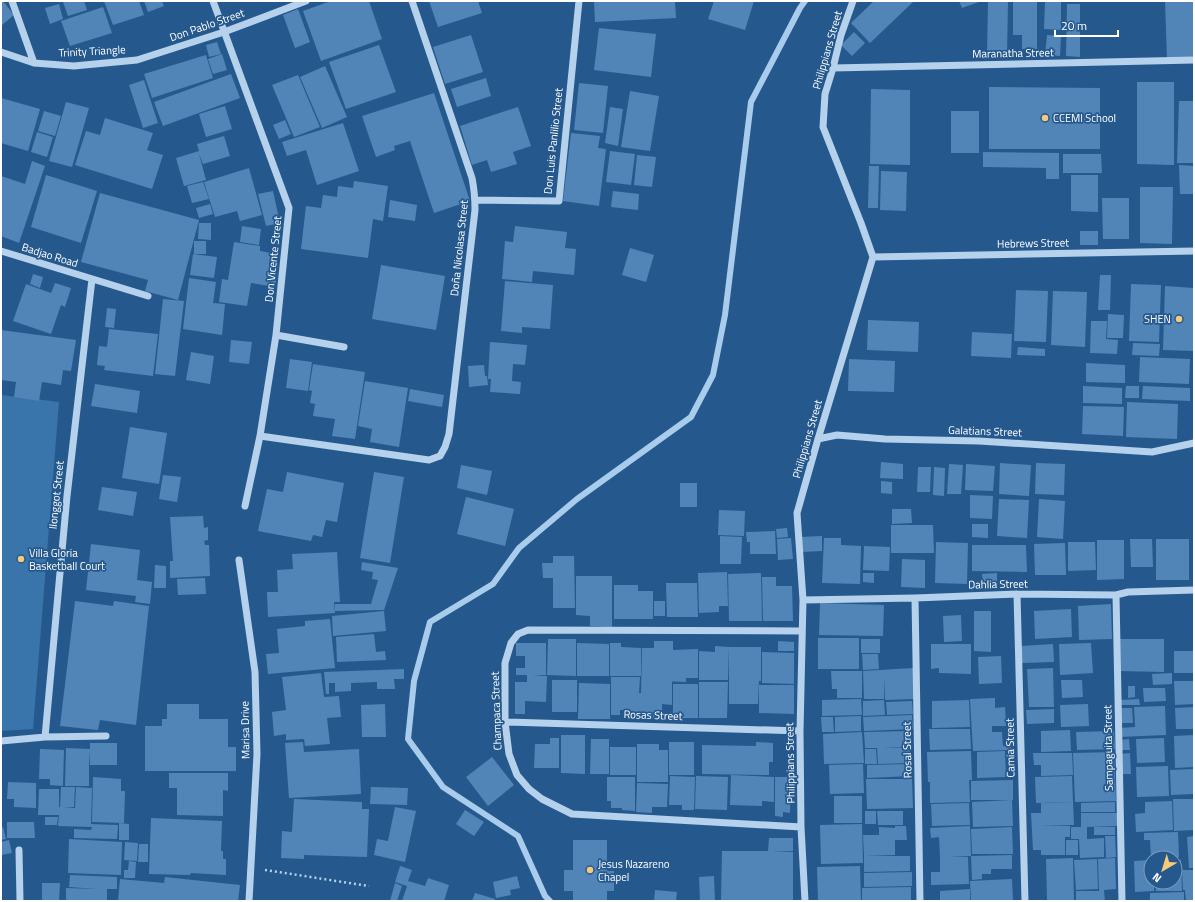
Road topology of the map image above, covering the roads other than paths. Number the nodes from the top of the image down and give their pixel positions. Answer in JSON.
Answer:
{"nodes":[{"id":1,"x":12,"y":1,"type":"edge"},
{"id":2,"x":213,"y":1,"type":"edge"},
{"id":3,"x":306,"y":1,"type":"edge"},
{"id":4,"x":412,"y":1,"type":"edge"},
{"id":5,"x":579,"y":1,"type":"edge"},
{"id":6,"x":853,"y":1,"type":"edge"},
{"id":7,"x":224,"y":32,"type":"junction"},
{"id":8,"x":1,"y":52,"type":"edge"},
{"id":9,"x":137,"y":60,"type":"joint"},
{"id":10,"x":1194,"y":60,"type":"edge"},
{"id":11,"x":34,"y":63,"type":"junction"},
{"id":12,"x":833,"y":68,"type":"junction"},
{"id":13,"x":475,"y":200,"type":"junction"},
{"id":14,"x":1,"y":251,"type":"edge"},
{"id":15,"x":1194,"y":251,"type":"edge"},
{"id":16,"x":873,"y":257,"type":"junction"},
{"id":17,"x":92,"y":280,"type":"junction"},
{"id":18,"x":148,"y":296,"type":"dead end"},
{"id":19,"x":276,"y":335,"type":"junction"},
{"id":20,"x":344,"y":347,"type":"dead end"},
{"id":21,"x":260,"y":436,"type":"junction"},
{"id":22,"x":818,"y":439,"type":"junction"},
{"id":23,"x":1194,"y":443,"type":"edge"},
{"id":24,"x":245,"y":506,"type":"dead end"},
{"id":25,"x":239,"y":560,"type":"dead end"},
{"id":26,"x":1194,"y":590,"type":"edge"},
{"id":27,"x":1017,"y":594,"type":"junction"},
{"id":28,"x":1116,"y":595,"type":"junction"},
{"id":29,"x":916,"y":598,"type":"junction"},
{"id":30,"x":803,"y":600,"type":"junction"},
{"id":31,"x":802,"y":631,"type":"junction"},
{"id":32,"x":505,"y":722,"type":"junction"},
{"id":33,"x":800,"y":731,"type":"junction"},
{"id":34,"x":106,"y":736,"type":"dead end"},
{"id":35,"x":44,"y":737,"type":"junction"},
{"id":36,"x":1,"y":741,"type":"edge"},
{"id":37,"x":801,"y":827,"type":"junction"},
{"id":38,"x":19,"y":850,"type":"dead end"},
{"id":39,"x":20,"y":901,"type":"edge"},
{"id":40,"x":249,"y":901,"type":"edge"},
{"id":41,"x":805,"y":901,"type":"edge"},
{"id":42,"x":920,"y":901,"type":"edge"},
{"id":43,"x":1025,"y":901,"type":"edge"},
{"id":44,"x":1122,"y":901,"type":"edge"}],
"edges":[{"from":1,"to":11,"type":"street"},
{"from":2,"to":7,"type":"street","name":"Don Vicente Street"},
{"from":3,"to":7,"type":"street","name":"Don Pablo Street"},
{"from":4,"to":13,"type":"street","name":"Doña Nicolasa Street"},
{"from":5,"to":13,"type":"street","name":"Don Luis Panlilio Street"},
{"from":6,"to":12,"type":"street","name":"Philippians Street"},
{"from":7,"to":9,"type":"street","name":"Don Pablo Street"},
{"from":7,"to":19,"type":"street","name":"Don Vicente Street"},
{"from":8,"to":11,"type":"street","name":"Trinity Triangle"},
{"from":9,"to":11,"type":"street","name":"Trinity Triangle"},
{"from":10,"to":12,"type":"street","name":"Maranatha Street"},
{"from":12,"to":16,"type":"street","name":"Philippians Street"},
{"from":13,"to":21,"type":"street","name":"Doña Nicolasa Street"},
{"from":14,"to":17,"type":"street","name":"Badjao Road"},
{"from":15,"to":16,"type":"street","name":"Hebrews Street"},
{"from":16,"to":22,"type":"street","name":"Philippians Street"},
{"from":17,"to":18,"type":"street","name":"Badjao Road"},
{"from":17,"to":35,"type":"street","name":"Ilonggot Street"},
{"from":19,"to":20,"type":"street"},
{"from":19,"to":21,"type":"street","name":"Don Vicente Street"},
{"from":21,"to":24,"type":"street","name":"Don Vicente Street"},
{"from":22,"to":23,"type":"street","name":"Galatians Street"},
{"from":22,"to":30,"type":"street","name":"Philippians Street"},
{"from":25,"to":40,"type":"street","name":"Marisa Drive"},
{"from":26,"to":28,"type":"street","name":"Dahlia Street"},
{"from":27,"to":28,"type":"street","name":"Dahlia Street"},
{"from":27,"to":29,"type":"street","name":"Dahlia Street"},
{"from":27,"to":43,"type":"street","name":"Camia Street"},
{"from":28,"to":44,"type":"street","name":"Sampaguita Street"},
{"from":29,"to":30,"type":"street","name":"Dahlia Street"},
{"from":29,"to":42,"type":"street","name":"Rosal Street"},
{"from":30,"to":31,"type":"street","name":"Philippians Street"},
{"from":31,"to":32,"type":"street","name":"Champaca Street"},
{"from":31,"to":33,"type":"street","name":"Philippians Street"},
{"from":32,"to":33,"type":"street","name":"Rosas Street"},
{"from":32,"to":37,"type":"street","name":"Champaca Street"},
{"from":33,"to":37,"type":"street","name":"Philippians Street"},
{"from":34,"to":35,"type":"street"},
{"from":35,"to":36,"type":"street"},
{"from":37,"to":41,"type":"street","name":"Philippians Street"},
{"from":38,"to":39,"type":"street"}]}
